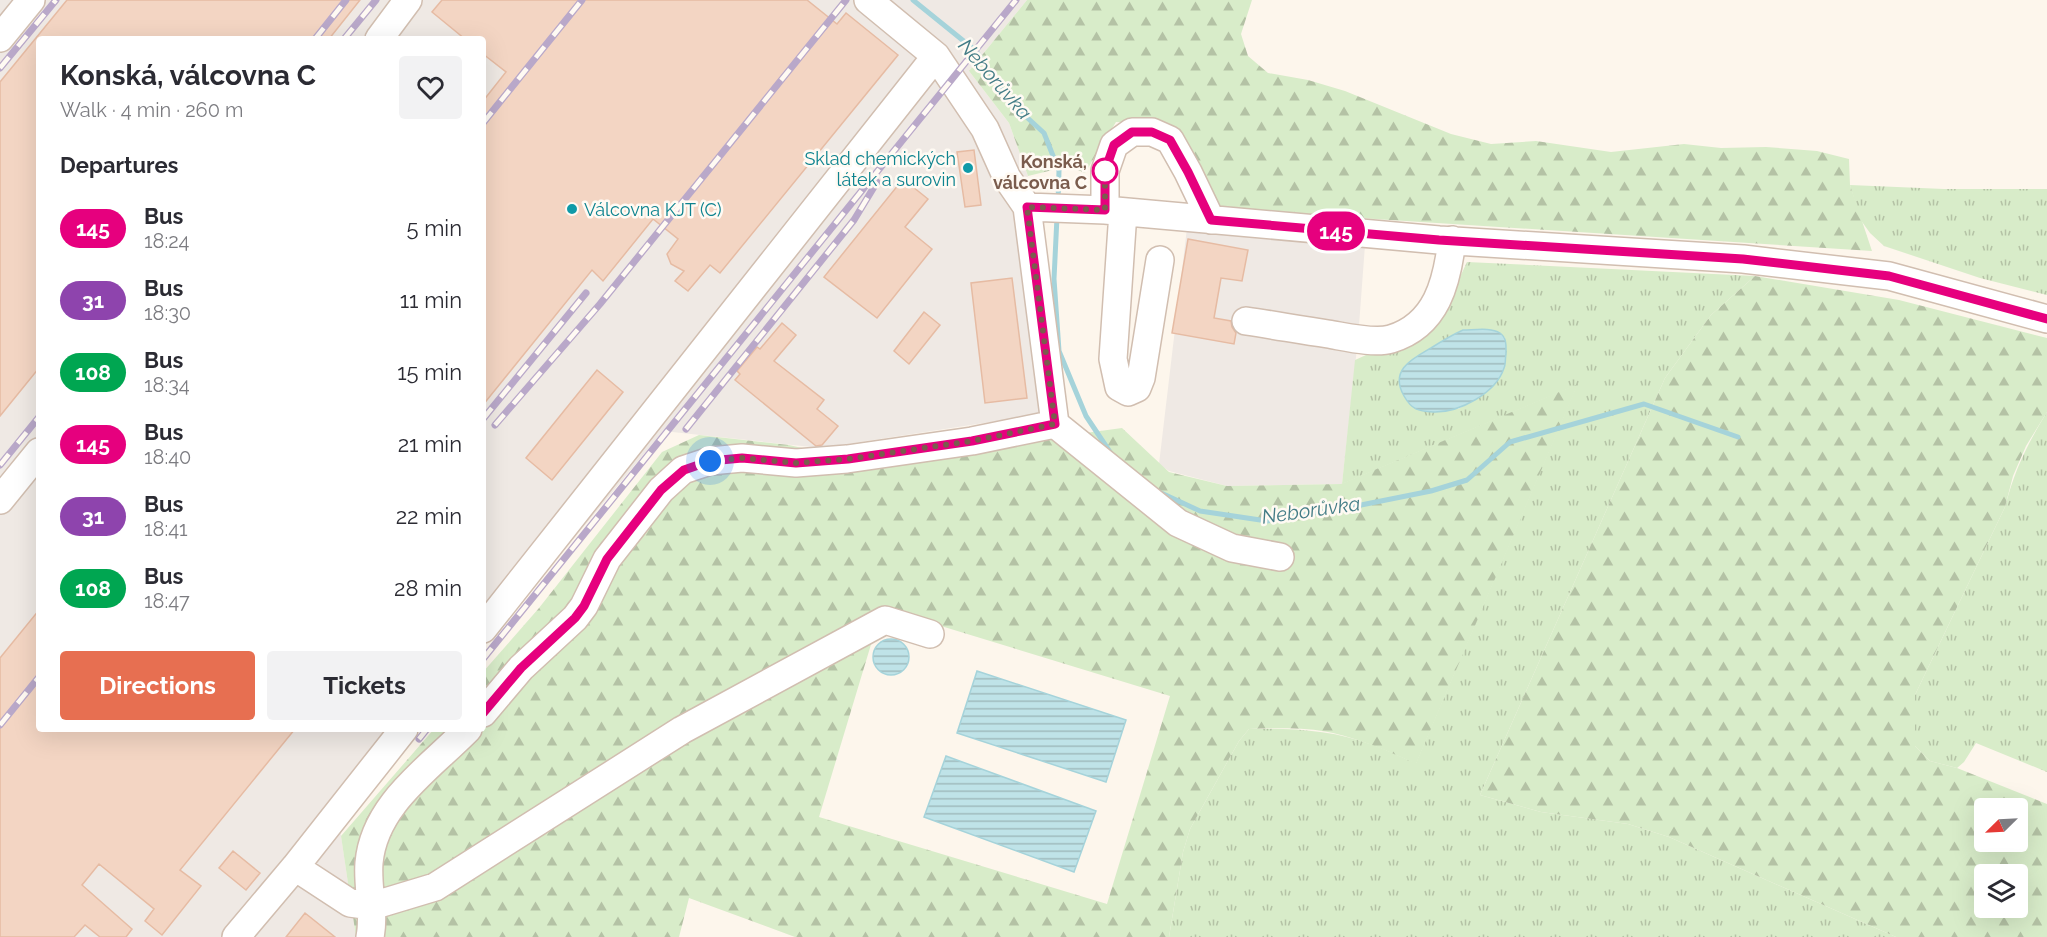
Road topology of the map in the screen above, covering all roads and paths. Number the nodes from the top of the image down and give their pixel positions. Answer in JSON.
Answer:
{"nodes":[{"id":1,"x":31,"y":0,"type":"edge"},
{"id":2,"x":868,"y":0,"type":"edge"},
{"id":3,"x":402,"y":19,"type":"edge"},
{"id":4,"x":382,"y":36,"type":"edge"},
{"id":5,"x":0,"y":38,"type":"edge"},
{"id":6,"x":936,"y":56,"type":"junction"},
{"id":7,"x":1032,"y":207,"type":"junction"},
{"id":8,"x":1103,"y":210,"type":"junction"},
{"id":9,"x":1211,"y":220,"type":"junction"},
{"id":10,"x":1452,"y":240,"type":"junction"},
{"id":11,"x":1160,"y":260,"type":"dead end"},
{"id":12,"x":2047,"y":319,"type":"edge"},
{"id":13,"x":1246,"y":321,"type":"dead end"},
{"id":14,"x":1055,"y":424,"type":"junction"},
{"id":15,"x":36,"y":456,"type":"edge"},
{"id":16,"x":0,"y":500,"type":"edge"},
{"id":17,"x":1280,"y":557,"type":"dead end"},
{"id":18,"x":486,"y":625,"type":"edge"},
{"id":19,"x":930,"y":634,"type":"dead end"},
{"id":20,"x":486,"y":709,"type":"edge"},
{"id":21,"x":402,"y":732,"type":"edge"},
{"id":22,"x":465,"y":732,"type":"edge"},
{"id":23,"x":295,"y":867,"type":"junction"},
{"id":24,"x":372,"y":906,"type":"junction"},
{"id":25,"x":236,"y":937,"type":"edge"},
{"id":26,"x":370,"y":937,"type":"edge"}],
"edges":[{"from":1,"to":5,"type":"street"},
{"from":2,"to":6,"type":"street"},
{"from":3,"to":4,"type":"street"},
{"from":6,"to":7,"type":"street"},
{"from":6,"to":18,"type":"street"},
{"from":7,"to":8,"type":"street"},
{"from":7,"to":14,"type":"street"},
{"from":8,"to":9,"type":"street"},
{"from":8,"to":9,"type":"street"},
{"from":8,"to":11,"type":"street"},
{"from":9,"to":10,"type":"street"},
{"from":10,"to":12,"type":"street"},
{"from":10,"to":13,"type":"street"},
{"from":14,"to":17,"type":"street"},
{"from":14,"to":20,"type":"street"},
{"from":15,"to":16,"type":"street"},
{"from":19,"to":24,"type":"street"},
{"from":21,"to":23,"type":"street"},
{"from":22,"to":24,"type":"street"},
{"from":23,"to":24,"type":"street"},
{"from":23,"to":25,"type":"street"},
{"from":24,"to":26,"type":"street"}]}
